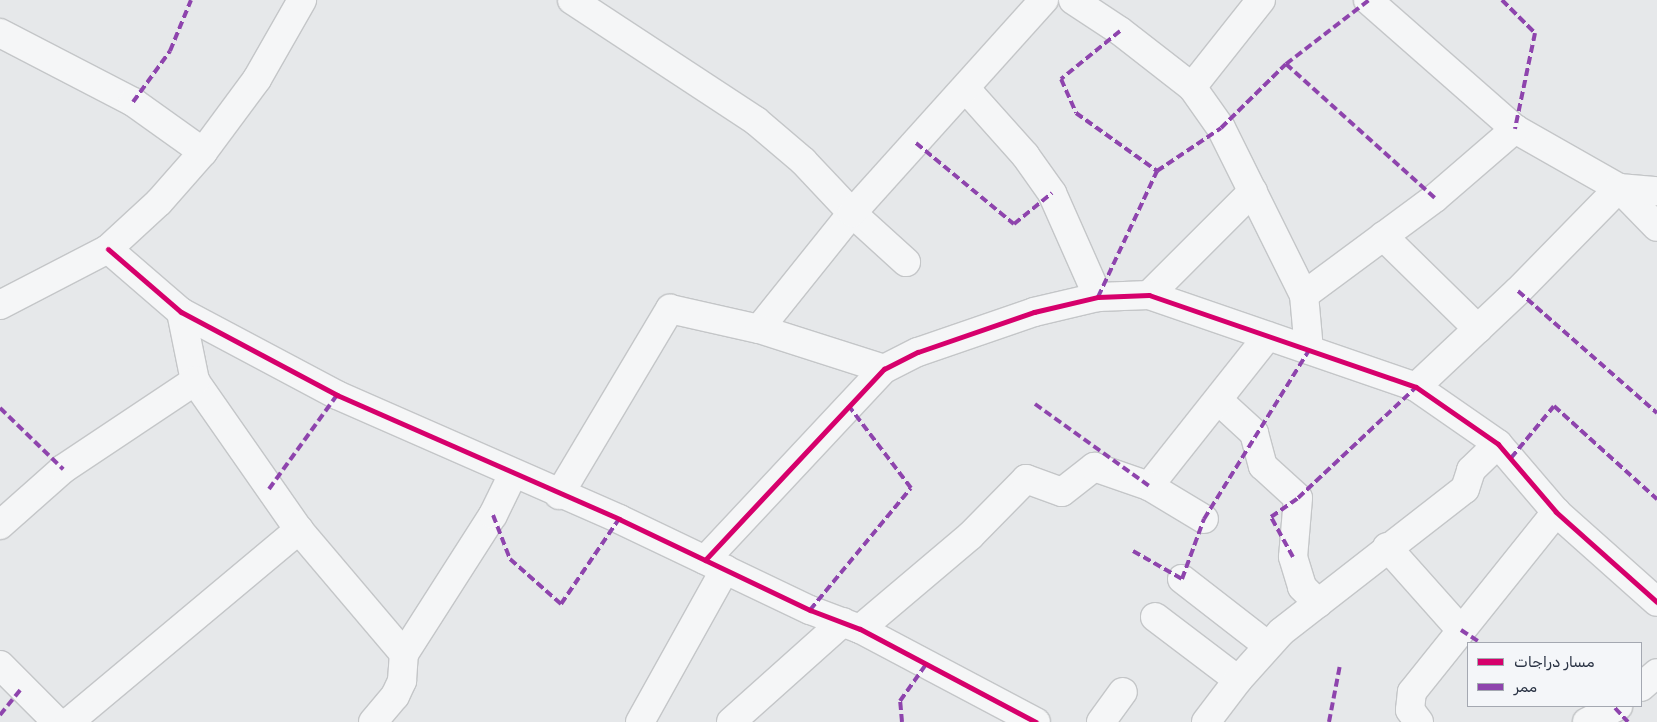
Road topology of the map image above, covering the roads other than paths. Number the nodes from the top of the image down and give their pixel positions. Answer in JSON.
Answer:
{"nodes":[{"id":1,"x":302,"y":0,"type":"edge"},
{"id":2,"x":572,"y":0,"type":"edge"},
{"id":3,"x":1044,"y":0,"type":"edge"},
{"id":4,"x":1073,"y":0,"type":"edge"},
{"id":5,"x":1262,"y":0,"type":"edge"},
{"id":6,"x":1368,"y":0,"type":"edge"},
{"id":7,"x":0,"y":33,"type":"edge"},
{"id":8,"x":1192,"y":87,"type":"junction"},
{"id":9,"x":966,"y":89,"type":"junction"},
{"id":10,"x":1515,"y":130,"type":"junction"},
{"id":11,"x":203,"y":152,"type":"junction"},
{"id":12,"x":1619,"y":188,"type":"junction"},
{"id":13,"x":1657,"y":191,"type":"edge"},
{"id":14,"x":1253,"y":192,"type":"junction"},
{"id":15,"x":852,"y":213,"type":"junction"},
{"id":16,"x":1657,"y":227,"type":"edge"},
{"id":17,"x":1382,"y":236,"type":"junction"},
{"id":18,"x":108,"y":249,"type":"junction"},
{"id":19,"x":906,"y":262,"type":"dead end"},
{"id":20,"x":1150,"y":295,"type":"junction"},
{"id":21,"x":1304,"y":295,"type":"junction"},
{"id":22,"x":1098,"y":297,"type":"junction"},
{"id":23,"x":0,"y":305,"type":"edge"},
{"id":24,"x":181,"y":312,"type":"junction"},
{"id":25,"x":759,"y":329,"type":"junction"},
{"id":26,"x":1478,"y":329,"type":"junction"},
{"id":27,"x":1268,"y":336,"type":"junction"},
{"id":28,"x":1309,"y":350,"type":"junction"},
{"id":29,"x":884,"y":369,"type":"junction"},
{"id":30,"x":196,"y":381,"type":"junction"},
{"id":31,"x":1416,"y":387,"type":"junction"},
{"id":32,"x":1218,"y":400,"type":"junction"},
{"id":33,"x":1498,"y":444,"type":"junction"},
{"id":34,"x":513,"y":474,"type":"junction"},
{"id":35,"x":1149,"y":486,"type":"junction"},
{"id":36,"x":559,"y":495,"type":"junction"},
{"id":37,"x":1556,"y":512,"type":"junction"},
{"id":38,"x":1204,"y":519,"type":"dead end"},
{"id":39,"x":0,"y":525,"type":"edge"},
{"id":40,"x":299,"y":530,"type":"junction"},
{"id":41,"x":1387,"y":547,"type":"junction"},
{"id":42,"x":715,"y":565,"type":"junction"},
{"id":43,"x":1182,"y":579,"type":"dead end"},
{"id":44,"x":1657,"y":602,"type":"edge"},
{"id":45,"x":1318,"y":603,"type":"junction"},
{"id":46,"x":1155,"y":617,"type":"dead end"},
{"id":47,"x":851,"y":625,"type":"junction"},
{"id":48,"x":1461,"y":630,"type":"junction"},
{"id":49,"x":1267,"y":645,"type":"junction"},
{"id":50,"x":404,"y":654,"type":"junction"},
{"id":51,"x":0,"y":665,"type":"edge"},
{"id":52,"x":1657,"y":673,"type":"edge"},
{"id":53,"x":1238,"y":680,"type":"junction"},
{"id":54,"x":1642,"y":685,"type":"edge"},
{"id":55,"x":1123,"y":692,"type":"dead end"},
{"id":56,"x":1616,"y":707,"type":"edge"},
{"id":57,"x":57,"y":722,"type":"edge"},
{"id":58,"x":69,"y":722,"type":"edge"},
{"id":59,"x":373,"y":722,"type":"edge"},
{"id":60,"x":640,"y":722,"type":"edge"},
{"id":61,"x":730,"y":722,"type":"edge"},
{"id":62,"x":1036,"y":722,"type":"edge"},
{"id":63,"x":1101,"y":722,"type":"edge"},
{"id":64,"x":1206,"y":722,"type":"edge"},
{"id":65,"x":1419,"y":722,"type":"edge"},
{"id":66,"x":1587,"y":722,"type":"edge"}],
"edges":[{"from":1,"to":11,"type":"street"},
{"from":2,"to":15,"type":"street"},
{"from":3,"to":9,"type":"street"},
{"from":4,"to":8,"type":"street"},
{"from":5,"to":8,"type":"street"},
{"from":6,"to":10,"type":"street"},
{"from":7,"to":11,"type":"street"},
{"from":8,"to":14,"type":"street"},
{"from":9,"to":15,"type":"street"},
{"from":9,"to":22,"type":"street"},
{"from":10,"to":12,"type":"street"},
{"from":10,"to":17,"type":"street"},
{"from":11,"to":18,"type":"street"},
{"from":12,"to":13,"type":"street"},
{"from":12,"to":16,"type":"street"},
{"from":12,"to":26,"type":"street"},
{"from":14,"to":20,"type":"street"},
{"from":14,"to":21,"type":"street"},
{"from":15,"to":19,"type":"street"},
{"from":15,"to":25,"type":"street"},
{"from":17,"to":21,"type":"street"},
{"from":17,"to":26,"type":"street"},
{"from":18,"to":23,"type":"street"},
{"from":18,"to":24,"type":"street"},
{"from":20,"to":22,"type":"street"},
{"from":20,"to":27,"type":"street"},
{"from":21,"to":28,"type":"street"},
{"from":22,"to":29,"type":"street"},
{"from":24,"to":30,"type":"street"},
{"from":24,"to":34,"type":"street"},
{"from":25,"to":29,"type":"street"},
{"from":25,"to":36,"type":"street"},
{"from":26,"to":31,"type":"street"},
{"from":27,"to":28,"type":"street"},
{"from":27,"to":32,"type":"street"},
{"from":28,"to":31,"type":"street"},
{"from":29,"to":42,"type":"street"},
{"from":30,"to":39,"type":"street"},
{"from":30,"to":40,"type":"street"},
{"from":31,"to":33,"type":"street"},
{"from":32,"to":35,"type":"street"},
{"from":32,"to":45,"type":"street"},
{"from":33,"to":37,"type":"street"},
{"from":33,"to":41,"type":"street"},
{"from":34,"to":36,"type":"street"},
{"from":34,"to":50,"type":"street"},
{"from":35,"to":38,"type":"street"},
{"from":35,"to":47,"type":"street"},
{"from":36,"to":42,"type":"street"},
{"from":37,"to":44,"type":"street"},
{"from":37,"to":48,"type":"street"},
{"from":40,"to":50,"type":"street"},
{"from":40,"to":58,"type":"street"},
{"from":41,"to":45,"type":"street"},
{"from":41,"to":48,"type":"street"},
{"from":42,"to":47,"type":"street"},
{"from":42,"to":60,"type":"street"},
{"from":43,"to":49,"type":"street"},
{"from":45,"to":49,"type":"street"},
{"from":46,"to":53,"type":"street"},
{"from":47,"to":61,"type":"street"},
{"from":47,"to":62,"type":"street"},
{"from":48,"to":65,"type":"street"},
{"from":49,"to":53,"type":"street"},
{"from":50,"to":59,"type":"street"},
{"from":51,"to":57,"type":"street"},
{"from":52,"to":54,"type":"street"},
{"from":53,"to":64,"type":"street"},
{"from":55,"to":63,"type":"street"},
{"from":56,"to":66,"type":"street"}]}
